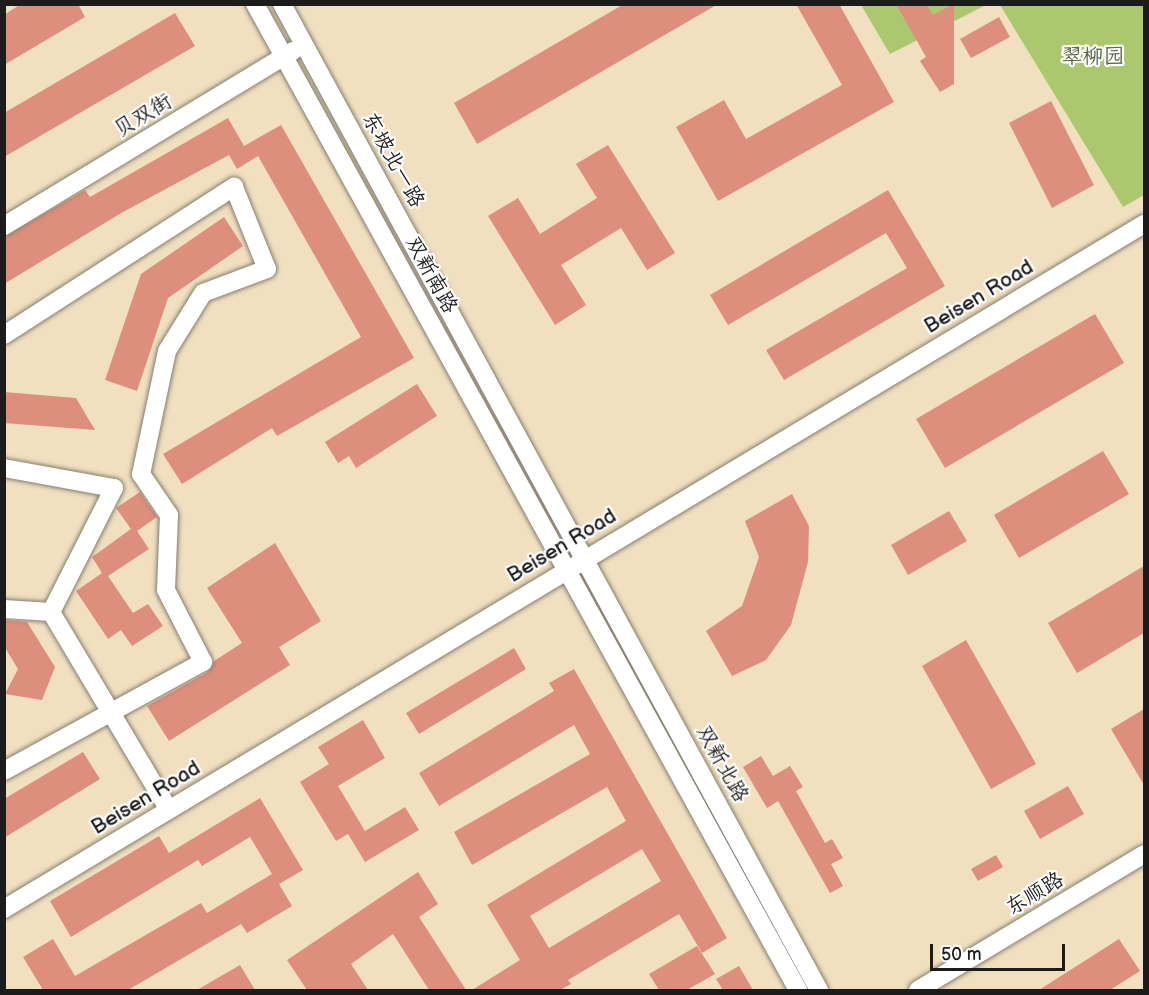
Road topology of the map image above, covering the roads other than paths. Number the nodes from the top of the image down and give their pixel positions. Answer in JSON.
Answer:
{"nodes":[{"id":1,"x":255,"y":4,"type":"edge"},
{"id":2,"x":282,"y":4,"type":"edge"},
{"id":3,"x":304,"y":44,"type":"junction"},
{"id":4,"x":284,"y":57,"type":"junction"},
{"id":5,"x":1144,"y":224,"type":"edge"},
{"id":6,"x":4,"y":226,"type":"edge"},
{"id":7,"x":4,"y":336,"type":"edge"},
{"id":8,"x":4,"y":468,"type":"edge"},
{"id":9,"x":141,"y":474,"type":"junction"},
{"id":10,"x":114,"y":488,"type":"junction"},
{"id":11,"x":584,"y":559,"type":"junction"},
{"id":12,"x":567,"y":568,"type":"junction"},
{"id":13,"x":4,"y":609,"type":"edge"},
{"id":14,"x":51,"y":612,"type":"junction"},
{"id":15,"x":111,"y":712,"type":"junction"},
{"id":16,"x":4,"y":771,"type":"edge"},
{"id":17,"x":169,"y":810,"type":"junction"},
{"id":18,"x":1144,"y":854,"type":"edge"},
{"id":19,"x":4,"y":909,"type":"edge"},
{"id":20,"x":798,"y":990,"type":"edge"},
{"id":21,"x":819,"y":990,"type":"edge"},
{"id":22,"x":918,"y":990,"type":"edge"}],
"edges":[{"from":1,"to":4,"type":"street","name":"双新南路"},
{"from":2,"to":3,"type":"street","name":"东坡北一路"},
{"from":3,"to":4,"type":"street","name":"贝双街"},
{"from":3,"to":11,"type":"street","name":"东坡北一路"},
{"from":4,"to":6,"type":"street","name":"贝双街"},
{"from":4,"to":12,"type":"street","name":"双新南路"},
{"from":5,"to":11,"type":"street","name":"Beisen Road"},
{"from":7,"to":9,"type":"street"},
{"from":8,"to":10,"type":"street"},
{"from":9,"to":10,"type":"street"},
{"from":9,"to":15,"type":"street"},
{"from":10,"to":14,"type":"street"},
{"from":11,"to":12,"type":"street","name":"Beisen Road"},
{"from":11,"to":21,"type":"street","name":"双新北路"},
{"from":12,"to":17,"type":"street","name":"Beisen Road"},
{"from":12,"to":20,"type":"street","name":"双新北路"},
{"from":13,"to":14,"type":"street"},
{"from":14,"to":15,"type":"street"},
{"from":15,"to":16,"type":"street"},
{"from":15,"to":17,"type":"street"},
{"from":17,"to":19,"type":"street","name":"Beisen Road"},
{"from":18,"to":22,"type":"street","name":"东顺路"}]}
